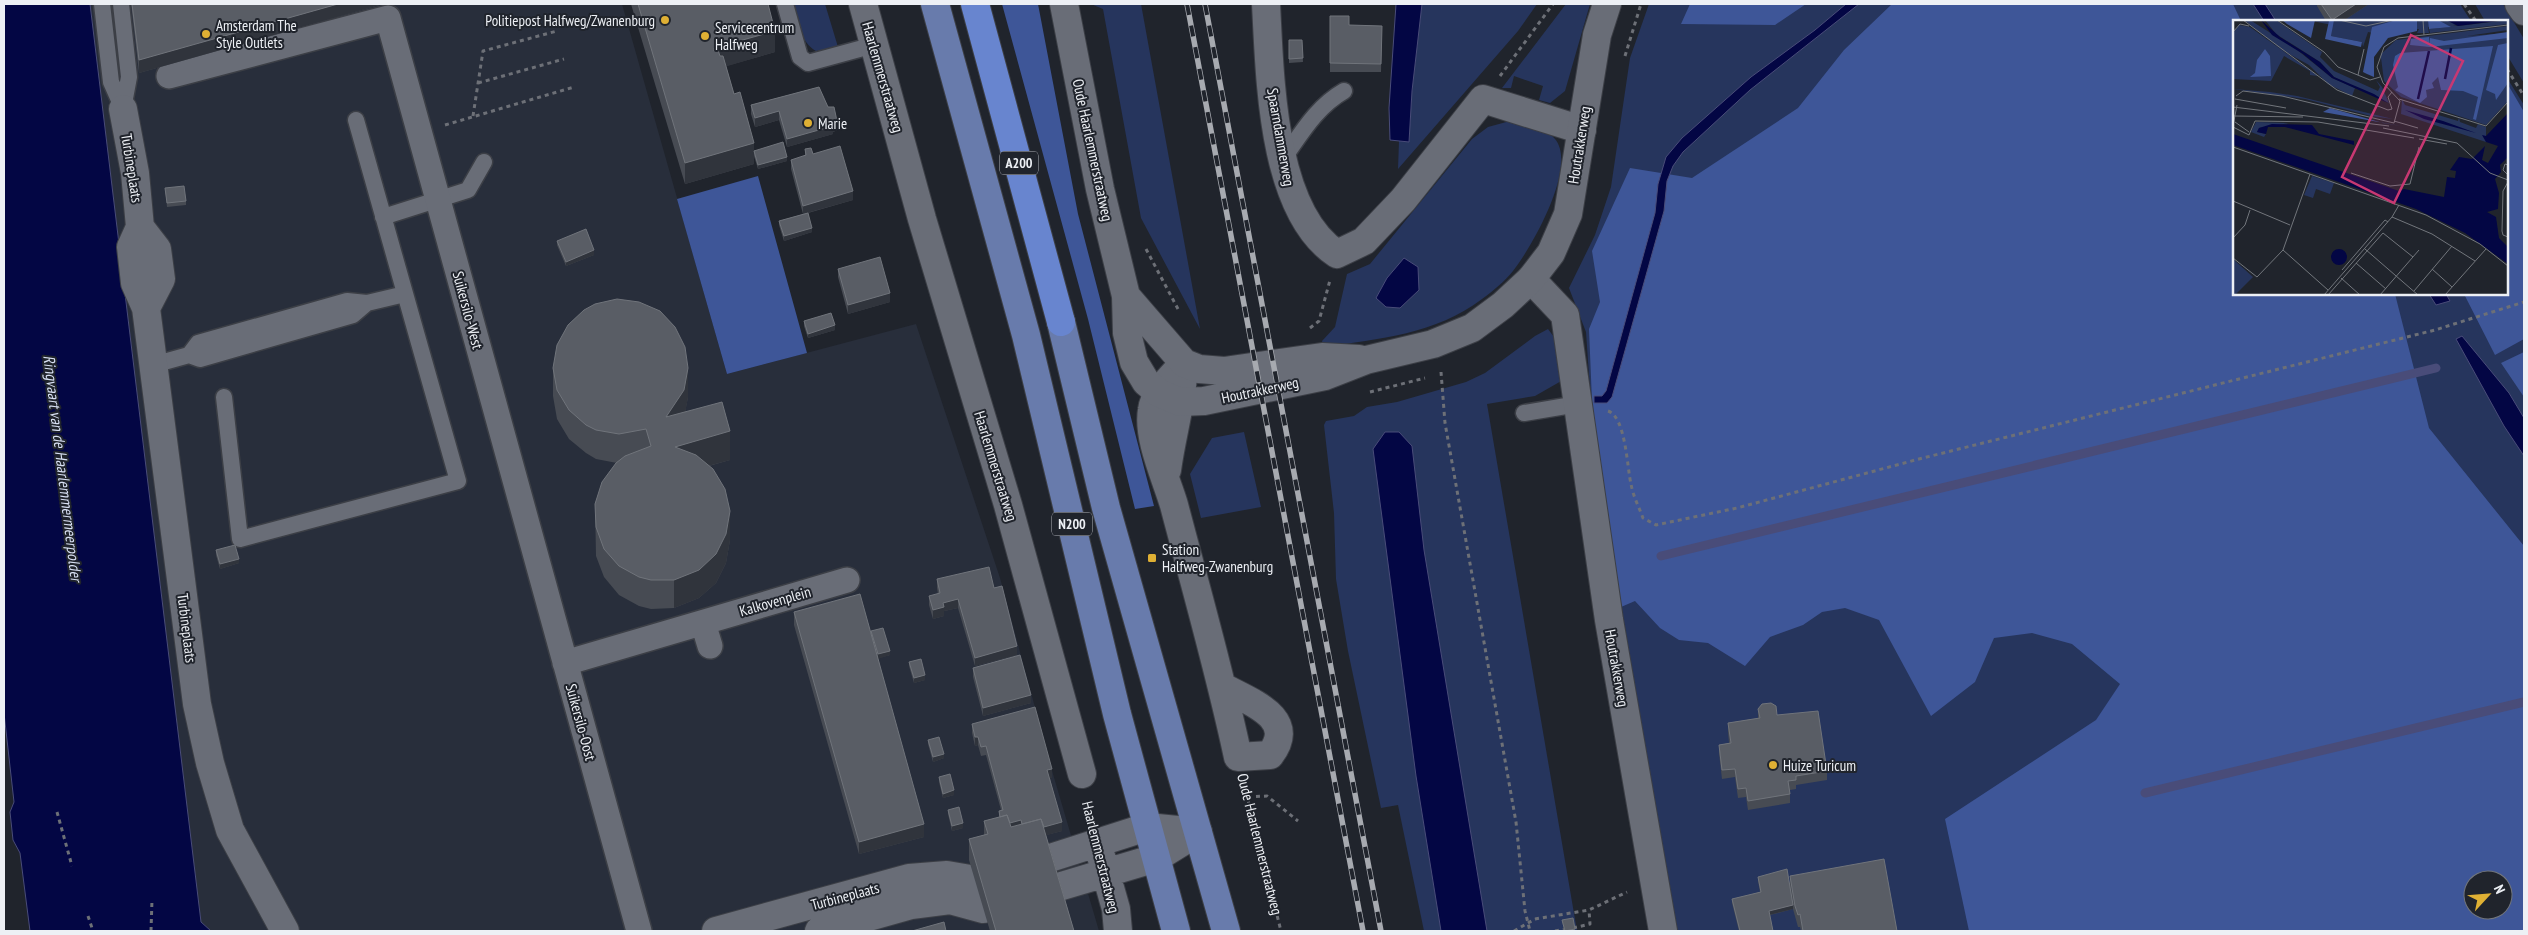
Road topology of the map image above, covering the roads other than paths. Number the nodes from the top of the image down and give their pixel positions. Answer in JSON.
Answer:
{"nodes":[{"id":1,"x":102,"y":4,"type":"edge"},
{"id":2,"x":121,"y":4,"type":"edge"},
{"id":3,"x":785,"y":4,"type":"edge"},
{"id":4,"x":862,"y":4,"type":"edge"},
{"id":5,"x":935,"y":4,"type":"edge"},
{"id":6,"x":975,"y":4,"type":"edge"},
{"id":7,"x":1064,"y":4,"type":"edge"},
{"id":8,"x":1266,"y":4,"type":"edge"},
{"id":9,"x":1607,"y":4,"type":"edge"},
{"id":10,"x":2520,"y":4,"type":"edge"},
{"id":11,"x":386,"y":11,"type":"edge"},
{"id":12,"x":2524,"y":12,"type":"edge"},
{"id":13,"x":874,"y":45,"type":"junction"},
{"id":14,"x":169,"y":76,"type":"dead end"},
{"id":15,"x":1344,"y":91,"type":"dead end"},
{"id":16,"x":123,"y":109,"type":"junction"},
{"id":17,"x":356,"y":120,"type":"dead end"},
{"id":18,"x":1582,"y":130,"type":"junction"},
{"id":19,"x":1283,"y":160,"type":"junction"},
{"id":20,"x":484,"y":162,"type":"dead end"},
{"id":21,"x":438,"y":201,"type":"junction"},
{"id":22,"x":383,"y":218,"type":"junction"},
{"id":23,"x":999,"y":236,"type":"joint"},
{"id":24,"x":1531,"y":279,"type":"junction"},
{"id":25,"x":405,"y":294,"type":"junction"},
{"id":26,"x":1126,"y":296,"type":"junction"},
{"id":27,"x":1061,"y":322,"type":"joint"},
{"id":28,"x":1366,"y":360,"type":"junction"},
{"id":29,"x":1184,"y":363,"type":"junction"},
{"id":30,"x":153,"y":365,"type":"junction"},
{"id":31,"x":224,"y":397,"type":"dead end"},
{"id":32,"x":1170,"y":398,"type":"junction"},
{"id":33,"x":1578,"y":404,"type":"junction"},
{"id":34,"x":1524,"y":413,"type":"dead end"},
{"id":35,"x":524,"y":513,"type":"joint"},
{"id":36,"x":846,"y":580,"type":"dead end"},
{"id":37,"x":703,"y":622,"type":"junction"},
{"id":38,"x":710,"y":646,"type":"dead end"},
{"id":39,"x":565,"y":663,"type":"junction"},
{"id":40,"x":1223,"y":687,"type":"junction"},
{"id":41,"x":1082,"y":774,"type":"road end"},
{"id":42,"x":1147,"y":827,"type":"junction"},
{"id":43,"x":1198,"y":832,"type":"junction"},
{"id":44,"x":1097,"y":842,"type":"junction"},
{"id":45,"x":1156,"y":858,"type":"junction"},
{"id":46,"x":1047,"y":859,"type":"edge"},
{"id":47,"x":1105,"y":873,"type":"junction"},
{"id":48,"x":976,"y":880,"type":"edge"},
{"id":49,"x":1055,"y":888,"type":"edge"},
{"id":50,"x":983,"y":909,"type":"edge"},
{"id":51,"x":285,"y":931,"type":"edge"},
{"id":52,"x":639,"y":931,"type":"edge"},
{"id":53,"x":716,"y":931,"type":"edge"},
{"id":54,"x":819,"y":931,"type":"edge"},
{"id":55,"x":1118,"y":931,"type":"edge"},
{"id":56,"x":1176,"y":931,"type":"edge"},
{"id":57,"x":1226,"y":931,"type":"edge"},
{"id":58,"x":1662,"y":931,"type":"edge"}],
"edges":[{"from":1,"to":16,"type":"lane"},
{"from":2,"to":16,"type":"lane"},
{"from":3,"to":13,"type":"lane"},
{"from":4,"to":13,"type":"street","name":"Haarlemmerstraatweg"},
{"from":5,"to":23,"type":"main road","number":"A200"},
{"from":6,"to":27,"type":"highway","number":"A200"},
{"from":7,"to":26,"type":"street","name":"Oude Haarlemmerstraatweg"},
{"from":8,"to":19,"type":"street","name":"Spaarndammerweg"},
{"from":9,"to":18,"type":"street","name":"Houtrakkerweg"},
{"from":10,"to":12,"type":"street"},
{"from":11,"to":14,"type":"street"},
{"from":11,"to":21,"type":"street","name":"Suikersilo-West"},
{"from":13,"to":41,"type":"street","name":"Haarlemmerstraatweg"},
{"from":15,"to":19,"type":"lane"},
{"from":16,"to":30,"type":"street","name":"Turbineplaats"},
{"from":17,"to":22,"type":"lane"},
{"from":18,"to":19,"type":"street","name":"Spaarndammerweg"},
{"from":18,"to":24,"type":"street","name":"Houtrakkerweg"},
{"from":20,"to":21,"type":"lane"},
{"from":21,"to":22,"type":"lane"},
{"from":21,"to":35,"type":"street","name":"Suikersilo-West"},
{"from":22,"to":25,"type":"lane"},
{"from":23,"to":42,"type":"main road","number":"N200"},
{"from":24,"to":28,"type":"street","name":"Houtrakkerweg"},
{"from":24,"to":33,"type":"street","name":"Houtrakkerweg"},
{"from":25,"to":30,"type":"lane"},
{"from":25,"to":31,"type":"lane"},
{"from":26,"to":29,"type":"street","name":"Oude Haarlemmerstraatweg"},
{"from":26,"to":32,"type":"street","name":"Oude Haarlemmerstraatweg"},
{"from":27,"to":43,"type":"main road","number":"N200"},
{"from":28,"to":29,"type":"street","name":"Houtrakkerweg"},
{"from":28,"to":32,"type":"street","name":"Houtrakkerweg"},
{"from":29,"to":32,"type":"street","name":"Oude Haarlemmerstraatweg"},
{"from":30,"to":51,"type":"street","name":"Turbineplaats"},
{"from":32,"to":40,"type":"street","name":"Oude Haarlemmerstraatweg"},
{"from":33,"to":34,"type":"lane"},
{"from":33,"to":58,"type":"street","name":"Houtrakkerweg"},
{"from":35,"to":39,"type":"street","name":"Suikersilo-Oost"},
{"from":36,"to":37,"type":"street","name":"Kalkovenplein"},
{"from":37,"to":38,"type":"street"},
{"from":37,"to":39,"type":"street","name":"Kalkovenplein"},
{"from":39,"to":52,"type":"street","name":"Suikersilo-Oost"},
{"from":40,"to":40,"type":"street","name":"Oude Haarlemmerstraatweg"},
{"from":42,"to":43,"type":"street"},
{"from":42,"to":44,"type":"street"},
{"from":42,"to":45,"type":"main road","number":"N200"},
{"from":43,"to":45,"type":"street"},
{"from":43,"to":57,"type":"main road","number":"N200"},
{"from":44,"to":46,"type":"street"},
{"from":44,"to":47,"type":"street","name":"Haarlemmerstraatweg"},
{"from":45,"to":47,"type":"street"},
{"from":45,"to":56,"type":"main road","number":"N200"},
{"from":47,"to":49,"type":"street"},
{"from":47,"to":55,"type":"street","name":"Haarlemmerstraatweg"},
{"from":48,"to":53,"type":"street","name":"Turbineplaats"},
{"from":50,"to":54,"type":"street","name":"Turbineplaats"}]}
